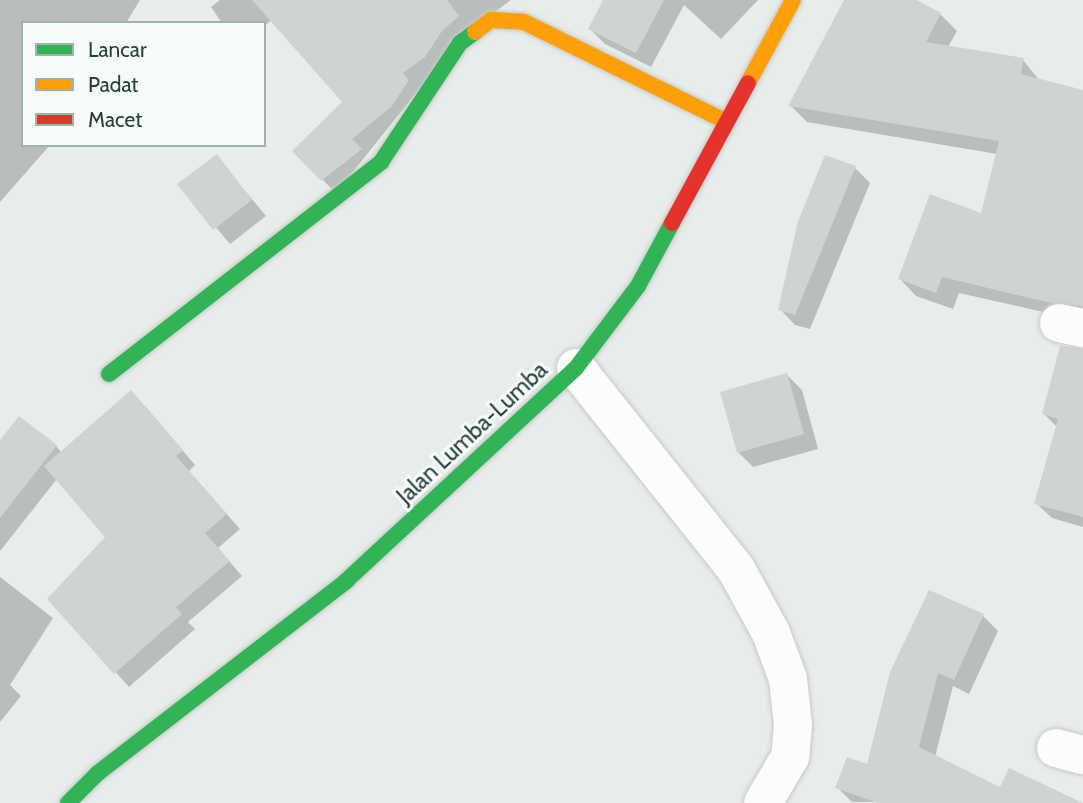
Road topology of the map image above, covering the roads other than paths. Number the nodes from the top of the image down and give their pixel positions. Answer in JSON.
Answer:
{"nodes":[{"id":1,"x":793,"y":0,"type":"edge"},
{"id":2,"x":725,"y":121,"type":"junction"},
{"id":3,"x":576,"y":368,"type":"junction"},
{"id":4,"x":109,"y":374,"type":"dead end"},
{"id":5,"x":68,"y":803,"type":"edge"},
{"id":6,"x":763,"y":803,"type":"edge"}],
"edges":[{"from":1,"to":2,"type":"main road","name":"Jalan Lumba-Lumba"},
{"from":2,"to":3,"type":"main road","name":"Jalan Lumba-Lumba"},
{"from":2,"to":4,"type":"main road"},
{"from":3,"to":5,"type":"main road","name":"Jalan Lumba-Lumba"},
{"from":3,"to":6,"type":"street"}]}
